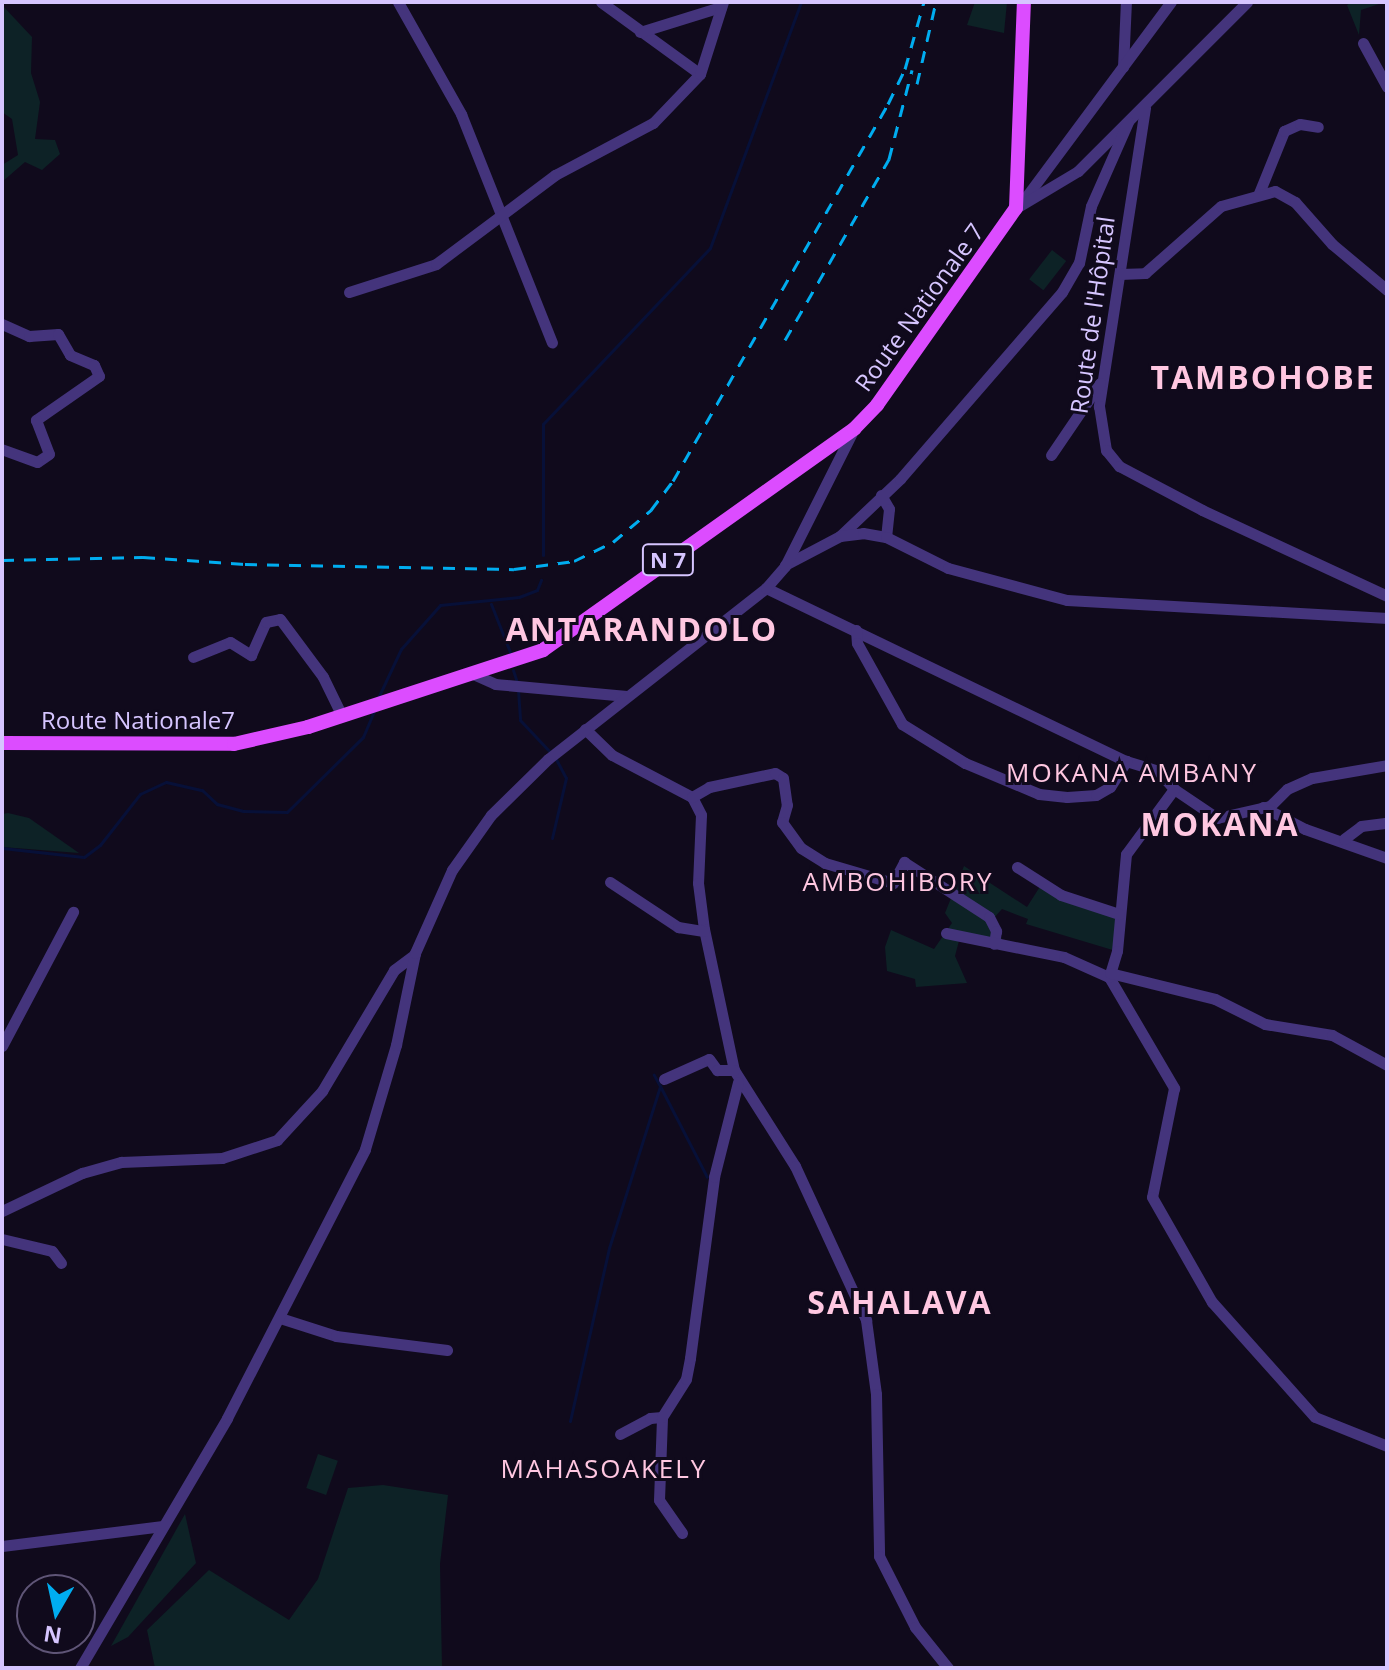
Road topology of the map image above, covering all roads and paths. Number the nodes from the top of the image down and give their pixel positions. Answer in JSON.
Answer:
{"nodes":[{"id":1,"x":398,"y":2,"type":"edge"},
{"id":2,"x":1024,"y":2,"type":"edge"},
{"id":3,"x":1126,"y":2,"type":"edge"},
{"id":4,"x":1171,"y":2,"type":"edge"},
{"id":5,"x":1247,"y":2,"type":"edge"},
{"id":6,"x":604,"y":4,"type":"edge"},
{"id":7,"x":722,"y":5,"type":"edge"},
{"id":8,"x":640,"y":32,"type":"junction"},
{"id":9,"x":1363,"y":43,"type":"dead end"},
{"id":10,"x":1123,"y":68,"type":"junction"},
{"id":11,"x":700,"y":74,"type":"junction"},
{"id":12,"x":1387,"y":87,"type":"edge"},
{"id":13,"x":1145,"y":108,"type":"junction"},
{"id":14,"x":1128,"y":122,"type":"junction"},
{"id":15,"x":1318,"y":127,"type":"dead end"},
{"id":16,"x":1259,"y":193,"type":"junction"},
{"id":17,"x":1016,"y":208,"type":"junction"},
{"id":18,"x":502,"y":214,"type":"junction"},
{"id":19,"x":1120,"y":274,"type":"junction"},
{"id":20,"x":1387,"y":290,"type":"edge"},
{"id":21,"x":349,"y":292,"type":"dead end"},
{"id":22,"x":2,"y":324,"type":"edge"},
{"id":23,"x":552,"y":343,"type":"dead end"},
{"id":24,"x":1102,"y":379,"type":"junction"},
{"id":25,"x":854,"y":429,"type":"junction"},
{"id":26,"x":2,"y":449,"type":"edge"},
{"id":27,"x":1051,"y":455,"type":"dead end"},
{"id":28,"x":881,"y":495,"type":"junction"},
{"id":29,"x":840,"y":536,"type":"junction"},
{"id":30,"x":886,"y":537,"type":"junction"},
{"id":31,"x":785,"y":566,"type":"junction"},
{"id":32,"x":766,"y":588,"type":"junction"},
{"id":33,"x":1387,"y":596,"type":"edge"},
{"id":34,"x":1387,"y":618,"type":"edge"},
{"id":35,"x":856,"y":630,"type":"junction"},
{"id":36,"x":193,"y":657,"type":"dead end"},
{"id":37,"x":473,"y":674,"type":"junction"},
{"id":38,"x":626,"y":696,"type":"junction"},
{"id":39,"x":342,"y":716,"type":"junction"},
{"id":40,"x":585,"y":729,"type":"junction"},
{"id":41,"x":2,"y":743,"type":"edge"},
{"id":42,"x":1126,"y":761,"type":"junction"},
{"id":43,"x":1387,"y":765,"type":"edge"},
{"id":44,"x":1174,"y":789,"type":"junction"},
{"id":45,"x":692,"y":797,"type":"junction"},
{"id":46,"x":1263,"y":807,"type":"junction"},
{"id":47,"x":1387,"y":823,"type":"edge"},
{"id":48,"x":1344,"y":839,"type":"junction"},
{"id":49,"x":1387,"y":858,"type":"edge"},
{"id":50,"x":1017,"y":867,"type":"dead end"},
{"id":51,"x":610,"y":882,"type":"dead end"},
{"id":52,"x":73,"y":912,"type":"dead end"},
{"id":53,"x":1119,"y":914,"type":"junction"},
{"id":54,"x":704,"y":927,"type":"junction"},
{"id":55,"x":946,"y":933,"type":"dead end"},
{"id":56,"x":994,"y":944,"type":"junction"},
{"id":57,"x":415,"y":953,"type":"junction"},
{"id":58,"x":1109,"y":975,"type":"junction"},
{"id":59,"x":2,"y":1046,"type":"edge"},
{"id":60,"x":1387,"y":1065,"type":"edge"},
{"id":61,"x":736,"y":1076,"type":"junction"},
{"id":62,"x":664,"y":1079,"type":"dead end"},
{"id":63,"x":2,"y":1211,"type":"edge"},
{"id":64,"x":2,"y":1239,"type":"edge"},
{"id":65,"x":61,"y":1263,"type":"dead end"},
{"id":66,"x":280,"y":1318,"type":"junction"},
{"id":67,"x":447,"y":1350,"type":"dead end"},
{"id":68,"x":662,"y":1417,"type":"junction"},
{"id":69,"x":620,"y":1434,"type":"dead end"},
{"id":70,"x":1387,"y":1446,"type":"edge"},
{"id":71,"x":163,"y":1526,"type":"junction"},
{"id":72,"x":682,"y":1533,"type":"dead end"},
{"id":73,"x":2,"y":1546,"type":"edge"},
{"id":74,"x":80,"y":1668,"type":"edge"},
{"id":75,"x":948,"y":1668,"type":"edge"}],
"edges":[{"from":1,"to":18,"type":"street"},
{"from":2,"to":17,"type":"main road"},
{"from":3,"to":10,"type":"street"},
{"from":4,"to":10,"type":"street"},
{"from":5,"to":13,"type":"street"},
{"from":6,"to":8,"type":"street"},
{"from":7,"to":8,"type":"street"},
{"from":7,"to":11,"type":"street"},
{"from":8,"to":11,"type":"street"},
{"from":9,"to":12,"type":"street"},
{"from":10,"to":17,"type":"street"},
{"from":11,"to":18,"type":"street"},
{"from":13,"to":14,"type":"street"},
{"from":13,"to":19,"type":"street","name":"Route de l'Hôpital"},
{"from":14,"to":17,"type":"street"},
{"from":14,"to":28,"type":"street"},
{"from":15,"to":16,"type":"street"},
{"from":16,"to":19,"type":"street"},
{"from":16,"to":20,"type":"street"},
{"from":17,"to":25,"type":"main road","name":"Route Nationale 7","number":"N 7"},
{"from":18,"to":21,"type":"street"},
{"from":18,"to":23,"type":"street"},
{"from":19,"to":24,"type":"street","name":"Route de l'Hôpital"},
{"from":22,"to":26,"type":"street"},
{"from":24,"to":27,"type":"street"},
{"from":24,"to":33,"type":"street","name":"Route de l'Hôpital"},
{"from":25,"to":31,"type":"street"},
{"from":25,"to":37,"type":"main road","number":"N 7"},
{"from":28,"to":29,"type":"street"},
{"from":28,"to":30,"type":"street"},
{"from":29,"to":30,"type":"street"},
{"from":29,"to":31,"type":"street"},
{"from":30,"to":34,"type":"street"},
{"from":31,"to":32,"type":"street"},
{"from":32,"to":35,"type":"street"},
{"from":32,"to":38,"type":"street"},
{"from":35,"to":42,"type":"street"},
{"from":35,"to":42,"type":"street"},
{"from":36,"to":39,"type":"street"},
{"from":37,"to":38,"type":"street"},
{"from":37,"to":39,"type":"main road","name":"Route Nationale7","number":"N 7"},
{"from":38,"to":40,"type":"street"},
{"from":39,"to":41,"type":"main road","name":"Route Nationale7","number":"N 7"},
{"from":40,"to":45,"type":"street"},
{"from":40,"to":57,"type":"street"},
{"from":42,"to":44,"type":"street"},
{"from":43,"to":46,"type":"street"},
{"from":44,"to":46,"type":"street"},
{"from":44,"to":53,"type":"street"},
{"from":45,"to":54,"type":"street"},
{"from":45,"to":56,"type":"street"},
{"from":46,"to":48,"type":"street"},
{"from":47,"to":48,"type":"street"},
{"from":48,"to":49,"type":"street"},
{"from":50,"to":53,"type":"street"},
{"from":51,"to":54,"type":"street"},
{"from":52,"to":59,"type":"street"},
{"from":53,"to":58,"type":"street"},
{"from":54,"to":61,"type":"street"},
{"from":55,"to":56,"type":"street"},
{"from":56,"to":58,"type":"street"},
{"from":57,"to":63,"type":"street"},
{"from":57,"to":66,"type":"street"},
{"from":58,"to":60,"type":"street"},
{"from":58,"to":70,"type":"street"},
{"from":61,"to":62,"type":"street"},
{"from":61,"to":68,"type":"street"},
{"from":61,"to":75,"type":"street"},
{"from":64,"to":65,"type":"street"},
{"from":66,"to":67,"type":"street"},
{"from":66,"to":71,"type":"street"},
{"from":68,"to":69,"type":"street"},
{"from":68,"to":72,"type":"street"},
{"from":71,"to":73,"type":"street"},
{"from":71,"to":74,"type":"street"}]}
